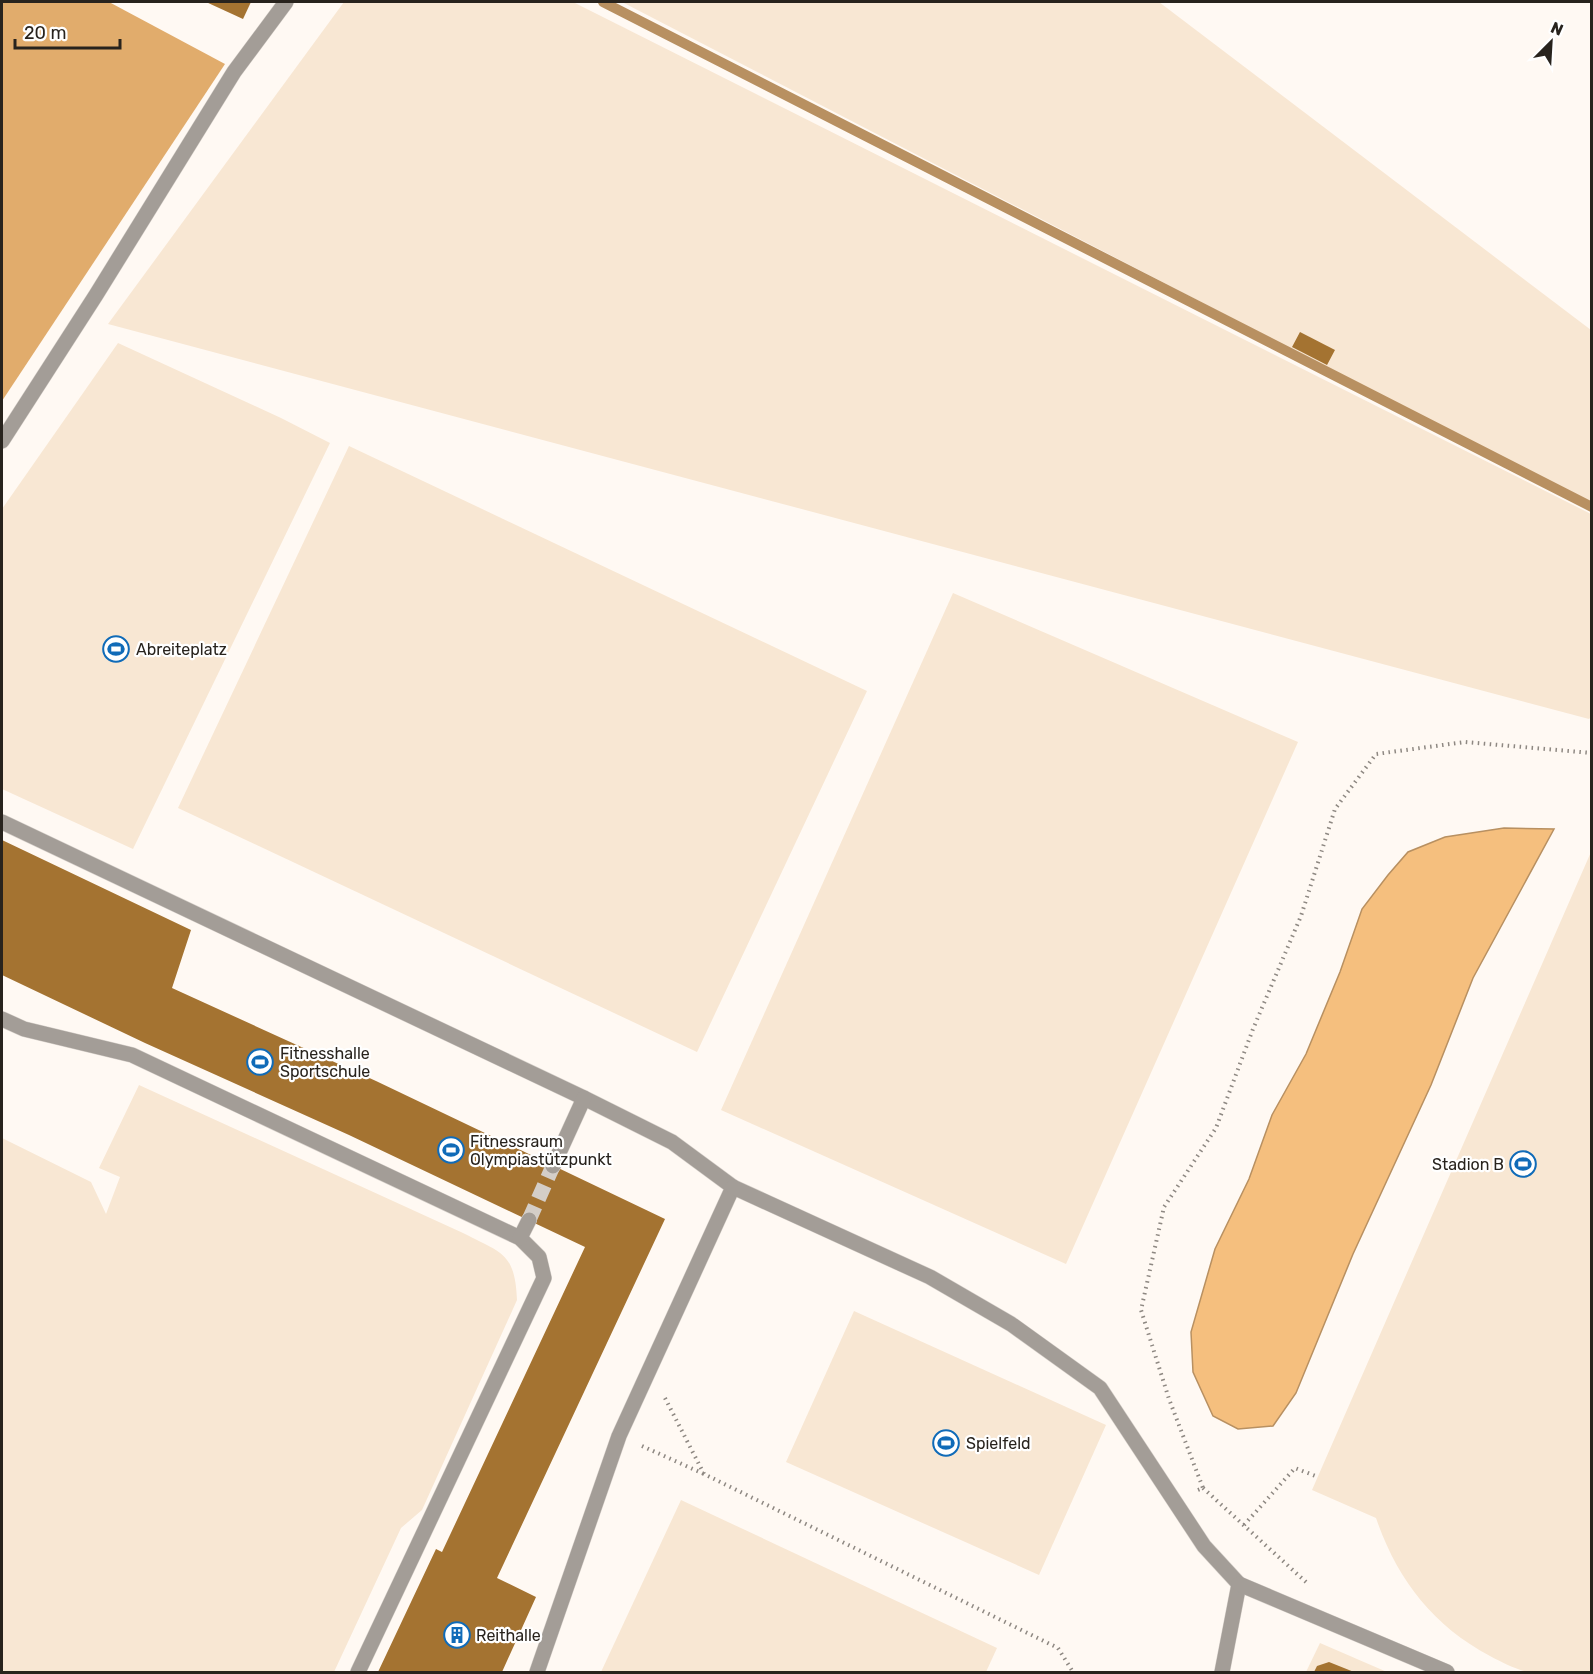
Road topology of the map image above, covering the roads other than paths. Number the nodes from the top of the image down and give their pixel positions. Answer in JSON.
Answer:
{"nodes":[{"id":1,"x":286,"y":2,"type":"edge"},
{"id":2,"x":2,"y":441,"type":"edge"},
{"id":3,"x":2,"y":822,"type":"edge"},
{"id":4,"x":2,"y":1019,"type":"edge"},
{"id":5,"x":584,"y":1098,"type":"junction"},
{"id":6,"x":553,"y":1166,"type":"tunnel mouth"},
{"id":7,"x":733,"y":1187,"type":"junction"},
{"id":8,"x":529,"y":1220,"type":"tunnel mouth"},
{"id":9,"x":520,"y":1238,"type":"junction"},
{"id":10,"x":1239,"y":1584,"type":"junction"},
{"id":11,"x":358,"y":1672,"type":"edge"},
{"id":12,"x":537,"y":1672,"type":"edge"},
{"id":13,"x":1222,"y":1672,"type":"edge"},
{"id":14,"x":1447,"y":1672,"type":"edge"}],
"edges":[{"from":1,"to":2,"type":"lane"},
{"from":3,"to":5,"type":"lane"},
{"from":4,"to":9,"type":"lane"},
{"from":5,"to":6,"type":"lane"},
{"from":5,"to":7,"type":"lane"},
{"from":7,"to":10,"type":"lane"},
{"from":7,"to":12,"type":"lane"},
{"from":8,"to":9,"type":"lane"},
{"from":9,"to":11,"type":"lane"},
{"from":10,"to":13,"type":"lane"},
{"from":10,"to":14,"type":"lane"}]}
